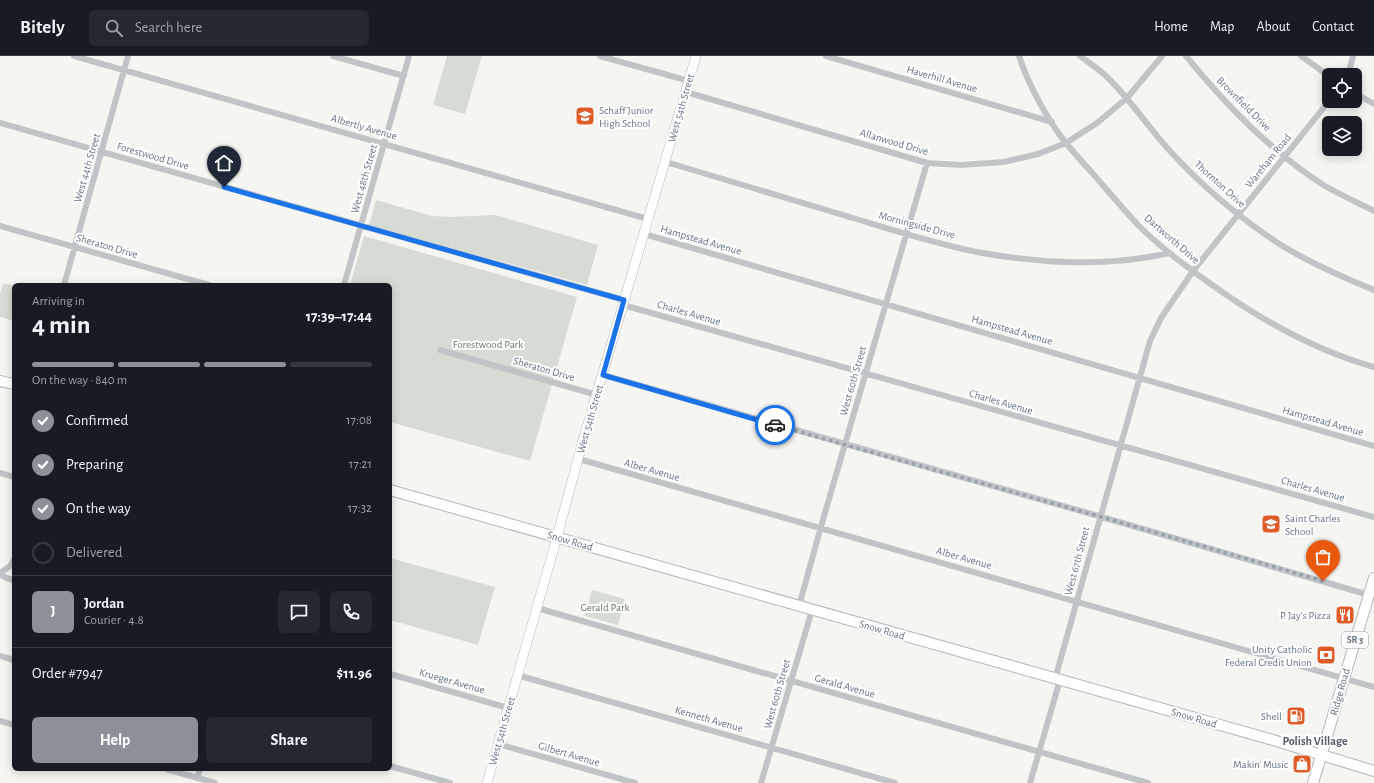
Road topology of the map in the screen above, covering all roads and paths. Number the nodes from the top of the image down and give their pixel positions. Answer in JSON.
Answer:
{"nodes":[{"id":1,"x":74,"y":56,"type":"edge"},
{"id":2,"x":128,"y":56,"type":"edge"},
{"id":3,"x":333,"y":56,"type":"edge"},
{"id":4,"x":409,"y":56,"type":"edge"},
{"id":5,"x":600,"y":56,"type":"edge"},
{"id":6,"x":696,"y":56,"type":"edge"},
{"id":7,"x":826,"y":56,"type":"edge"},
{"id":8,"x":1019,"y":56,"type":"edge"},
{"id":9,"x":1080,"y":56,"type":"edge"},
{"id":10,"x":1162,"y":56,"type":"edge"},
{"id":11,"x":1186,"y":56,"type":"edge"},
{"id":12,"x":1300,"y":56,"type":"edge"},
{"id":13,"x":1353,"y":56,"type":"edge"},
{"id":14,"x":1350,"y":68,"type":"edge"},
{"id":15,"x":124,"y":70,"type":"junction"},
{"id":16,"x":1322,"y":71,"type":"edge"},
{"id":17,"x":404,"y":76,"type":"junction"},
{"id":18,"x":689,"y":81,"type":"junction"},
{"id":19,"x":686,"y":92,"type":"junction"},
{"id":20,"x":1362,"y":97,"type":"edge"},
{"id":21,"x":1127,"y":98,"type":"junction"},
{"id":22,"x":1374,"y":104,"type":"edge"},
{"id":23,"x":1323,"y":108,"type":"edge"},
{"id":24,"x":1052,"y":122,"type":"junction"},
{"id":25,"x":0,"y":123,"type":"edge"},
{"id":26,"x":385,"y":143,"type":"junction"},
{"id":27,"x":1066,"y":143,"type":"junction"},
{"id":28,"x":102,"y":152,"type":"junction"},
{"id":29,"x":1284,"y":157,"type":"junction"},
{"id":30,"x":666,"y":162,"type":"junction"},
{"id":31,"x":927,"y":163,"type":"junction"},
{"id":32,"x":1374,"y":211,"type":"edge"},
{"id":33,"x":1238,"y":214,"type":"junction"},
{"id":34,"x":648,"y":219,"type":"junction"},
{"id":35,"x":0,"y":226,"type":"edge"},
{"id":36,"x":361,"y":226,"type":"junction"},
{"id":37,"x":906,"y":233,"type":"junction"},
{"id":38,"x":644,"y":234,"type":"junction"},
{"id":39,"x":74,"y":247,"type":"junction"},
{"id":40,"x":1170,"y":253,"type":"junction"},
{"id":41,"x":1193,"y":272,"type":"junction"},
{"id":42,"x":65,"y":283,"type":"edge"},
{"id":43,"x":203,"y":283,"type":"edge"},
{"id":44,"x":345,"y":283,"type":"edge"},
{"id":45,"x":1374,"y":290,"type":"edge"},
{"id":46,"x":624,"y":302,"type":"junction"},
{"id":47,"x":886,"y":304,"type":"junction"},
{"id":48,"x":440,"y":350,"type":"dead end"},
{"id":49,"x":1374,"y":367,"type":"edge"},
{"id":50,"x":865,"y":374,"type":"junction"},
{"id":51,"x":603,"y":375,"type":"junction"},
{"id":52,"x":1139,"y":378,"type":"junction"},
{"id":53,"x":0,"y":381,"type":"edge"},
{"id":54,"x":12,"y":384,"type":"edge"},
{"id":55,"x":597,"y":394,"type":"junction"},
{"id":56,"x":845,"y":445,"type":"junction"},
{"id":57,"x":1120,"y":446,"type":"junction"},
{"id":58,"x":1374,"y":446,"type":"edge"},
{"id":59,"x":579,"y":459,"type":"junction"},
{"id":60,"x":0,"y":473,"type":"edge"},
{"id":61,"x":12,"y":476,"type":"edge"},
{"id":62,"x":392,"y":491,"type":"edge"},
{"id":63,"x":1100,"y":516,"type":"junction"},
{"id":64,"x":1374,"y":517,"type":"edge"},
{"id":65,"x":821,"y":528,"type":"junction"},
{"id":66,"x":557,"y":538,"type":"junction"},
{"id":67,"x":12,"y":562,"type":"edge"},
{"id":68,"x":0,"y":574,"type":"edge"},
{"id":69,"x":1374,"y":578,"type":"edge"},
{"id":70,"x":12,"y":580,"type":"edge"},
{"id":71,"x":1077,"y":601,"type":"junction"},
{"id":72,"x":1370,"y":601,"type":"edge"},
{"id":73,"x":799,"y":606,"type":"junction"},
{"id":74,"x":537,"y":608,"type":"junction"},
{"id":75,"x":812,"y":610,"type":"junction"},
{"id":76,"x":0,"y":656,"type":"edge"},
{"id":77,"x":12,"y":659,"type":"edge"},
{"id":78,"x":392,"y":675,"type":"edge"},
{"id":79,"x":517,"y":675,"type":"junction"},
{"id":80,"x":1343,"y":678,"type":"junction"},
{"id":81,"x":1057,"y":680,"type":"junction"},
{"id":82,"x":791,"y":681,"type":"junction"},
{"id":83,"x":1374,"y":687,"type":"edge"},
{"id":84,"x":508,"y":708,"type":"junction"},
{"id":85,"x":0,"y":721,"type":"edge"},
{"id":86,"x":12,"y":724,"type":"edge"},
{"id":87,"x":498,"y":744,"type":"junction"},
{"id":88,"x":772,"y":748,"type":"junction"},
{"id":89,"x":1039,"y":752,"type":"junction"},
{"id":90,"x":1322,"y":754,"type":"junction"},
{"id":91,"x":392,"y":767,"type":"edge"},
{"id":92,"x":1374,"y":770,"type":"edge"},
{"id":93,"x":173,"y":771,"type":"edge"},
{"id":94,"x":199,"y":771,"type":"edge"},
{"id":95,"x":197,"y":778,"type":"junction"},
{"id":96,"x":206,"y":782,"type":"edge"},
{"id":97,"x":215,"y":783,"type":"edge"},
{"id":98,"x":450,"y":783,"type":"edge"},
{"id":99,"x":487,"y":783,"type":"edge"},
{"id":100,"x":634,"y":783,"type":"edge"},
{"id":101,"x":762,"y":783,"type":"edge"},
{"id":102,"x":895,"y":783,"type":"edge"},
{"id":103,"x":1030,"y":783,"type":"edge"},
{"id":104,"x":1148,"y":783,"type":"edge"},
{"id":105,"x":1313,"y":783,"type":"edge"}],
"edges":[{"from":1,"to":15,"type":"street","name":"Albertly Avenue"},
{"from":2,"to":15,"type":"street","name":"West 44th Street"},
{"from":3,"to":17,"type":"street"},
{"from":4,"to":17,"type":"street","name":"West 48th Street"},
{"from":5,"to":18,"type":"street"},
{"from":6,"to":18,"type":"street","name":"West 54th Street"},
{"from":7,"to":24,"type":"street","name":"Haverhill Avenue"},
{"from":8,"to":24,"type":"street","name":"Dartworth Drive"},
{"from":9,"to":21,"type":"street","name":"Thornton Drive"},
{"from":10,"to":21,"type":"street","name":"Allanwood Drive"},
{"from":11,"to":29,"type":"street","name":"Brownfield Drive"},
{"from":12,"to":16,"type":"street"},
{"from":13,"to":14,"type":"street"},
{"from":15,"to":26,"type":"street","name":"Albertly Avenue"},
{"from":15,"to":28,"type":"street","name":"West 44th Street"},
{"from":17,"to":26,"type":"street","name":"West 48th Street"},
{"from":18,"to":19,"type":"street","name":"West 54th Street"},
{"from":19,"to":30,"type":"street","name":"West 54th Street"},
{"from":19,"to":31,"type":"street","name":"Allanwood Drive"},
{"from":20,"to":22,"type":"street"},
{"from":21,"to":27,"type":"street","name":"Allanwood Drive"},
{"from":21,"to":33,"type":"street","name":"Thornton Drive"},
{"from":23,"to":29,"type":"street","name":"Wareham Road"},
{"from":24,"to":27,"type":"street","name":"Dartworth Drive"},
{"from":25,"to":28,"type":"street","name":"Forestwood Drive"},
{"from":26,"to":34,"type":"street","name":"Albertly Avenue"},
{"from":26,"to":36,"type":"street","name":"West 48th Street"},
{"from":27,"to":31,"type":"street","name":"Allanwood Drive"},
{"from":27,"to":40,"type":"street","name":"Dartworth Drive"},
{"from":28,"to":36,"type":"street","name":"Forestwood Drive"},
{"from":28,"to":39,"type":"street","name":"West 44th Street"},
{"from":29,"to":32,"type":"street","name":"Brownfield Drive"},
{"from":29,"to":33,"type":"street","name":"Wareham Road"},
{"from":30,"to":34,"type":"street","name":"West 54th Street"},
{"from":30,"to":37,"type":"street","name":"Morningside Drive"},
{"from":31,"to":37,"type":"street","name":"West 60th Street"},
{"from":33,"to":41,"type":"street","name":"Wareham Road"},
{"from":33,"to":45,"type":"street","name":"Thornton Drive"},
{"from":34,"to":38,"type":"street","name":"West 54th Street"},
{"from":35,"to":39,"type":"street","name":"Sheraton Drive"},
{"from":36,"to":44,"type":"street","name":"West 48th Street"},
{"from":36,"to":46,"type":"street","name":"Forestwood Drive"},
{"from":37,"to":40,"type":"street","name":"Morningside Drive"},
{"from":37,"to":47,"type":"street","name":"West 60th Street"},
{"from":38,"to":46,"type":"street","name":"West 54th Street"},
{"from":38,"to":47,"type":"street","name":"Hampstead Avenue"},
{"from":39,"to":42,"type":"street","name":"West 44th Street"},
{"from":39,"to":43,"type":"street","name":"Sheraton Drive"},
{"from":40,"to":41,"type":"street","name":"Dartworth Drive"},
{"from":41,"to":49,"type":"street","name":"Dartworth Drive"},
{"from":41,"to":52,"type":"street","name":"Wareham Road"},
{"from":46,"to":50,"type":"street","name":"Charles Avenue"},
{"from":46,"to":51,"type":"street","name":"West 54th Street"},
{"from":47,"to":50,"type":"street","name":"West 60th Street"},
{"from":47,"to":52,"type":"street","name":"Hampstead Avenue"},
{"from":48,"to":55,"type":"street","name":"Sheraton Drive"},
{"from":50,"to":56,"type":"street","name":"West 60th Street"},
{"from":50,"to":57,"type":"street","name":"Charles Avenue"},
{"from":51,"to":55,"type":"street","name":"West 54th Street"},
{"from":51,"to":56,"type":"street"},
{"from":52,"to":57,"type":"street","name":"West 67th Street"},
{"from":52,"to":58,"type":"street","name":"Hampstead Avenue"},
{"from":53,"to":54,"type":"main road"},
{"from":55,"to":59,"type":"street","name":"West 54th Street"},
{"from":56,"to":63,"type":"street"},
{"from":56,"to":65,"type":"street","name":"West 60th Street"},
{"from":57,"to":63,"type":"street","name":"West 67th Street"},
{"from":57,"to":64,"type":"street","name":"Charles Avenue"},
{"from":59,"to":65,"type":"street","name":"Alber Avenue"},
{"from":59,"to":66,"type":"street","name":"West 54th Street"},
{"from":60,"to":61,"type":"street"},
{"from":62,"to":66,"type":"main road","name":"Snow Road"},
{"from":63,"to":71,"type":"street","name":"West 67th Street"},
{"from":63,"to":72,"type":"street"},
{"from":65,"to":71,"type":"street","name":"Alber Avenue"},
{"from":65,"to":73,"type":"street","name":"West 60th Street"},
{"from":66,"to":73,"type":"main road","name":"Snow Road"},
{"from":66,"to":74,"type":"street","name":"West 54th Street"},
{"from":67,"to":68,"type":"street"},
{"from":68,"to":70,"type":"street"},
{"from":69,"to":72,"type":"main road","name":"Ridge Road","number":"SR 3"},
{"from":71,"to":80,"type":"street","name":"Alber Avenue"},
{"from":71,"to":81,"type":"street","name":"West 67th Street"},
{"from":72,"to":80,"type":"main road","name":"Ridge Road","number":"SR 3"},
{"from":73,"to":75,"type":"main road","name":"Snow Road"},
{"from":74,"to":79,"type":"street","name":"West 54th Street"},
{"from":74,"to":82,"type":"street","name":"Gerald Avenue"},
{"from":75,"to":81,"type":"main road","name":"Snow Road"},
{"from":75,"to":82,"type":"street","name":"West 60th Street"},
{"from":76,"to":77,"type":"street"},
{"from":78,"to":84,"type":"street","name":"Krueger Avenue"},
{"from":79,"to":84,"type":"street","name":"West 54th Street"},
{"from":79,"to":88,"type":"street","name":"Kenneth Avenue"},
{"from":80,"to":83,"type":"street","name":"Alber Avenue"},
{"from":80,"to":90,"type":"main road","name":"Ridge Road","number":"SR 3"},
{"from":81,"to":89,"type":"street","name":"West 67th Street"},
{"from":81,"to":90,"type":"main road","name":"Snow Road"},
{"from":82,"to":88,"type":"street","name":"West 60th Street"},
{"from":82,"to":89,"type":"street","name":"Gerald Avenue"},
{"from":84,"to":87,"type":"street","name":"West 54th Street"},
{"from":85,"to":86,"type":"street"},
{"from":87,"to":99,"type":"street","name":"West 54th Street"},
{"from":87,"to":100,"type":"street","name":"Gilbert Avenue"},
{"from":88,"to":101,"type":"street","name":"West 60th Street"},
{"from":88,"to":102,"type":"street","name":"Kenneth Avenue"},
{"from":89,"to":103,"type":"street","name":"West 67th Street"},
{"from":89,"to":104,"type":"street","name":"Gerald Avenue"},
{"from":90,"to":92,"type":"main road","name":"Snow Road"},
{"from":90,"to":105,"type":"main road","name":"Ridge Road","number":"SR 3"},
{"from":91,"to":98,"type":"street"},
{"from":93,"to":95,"type":"street"},
{"from":94,"to":95,"type":"street"},
{"from":95,"to":96,"type":"street"},
{"from":96,"to":97,"type":"street"}]}
